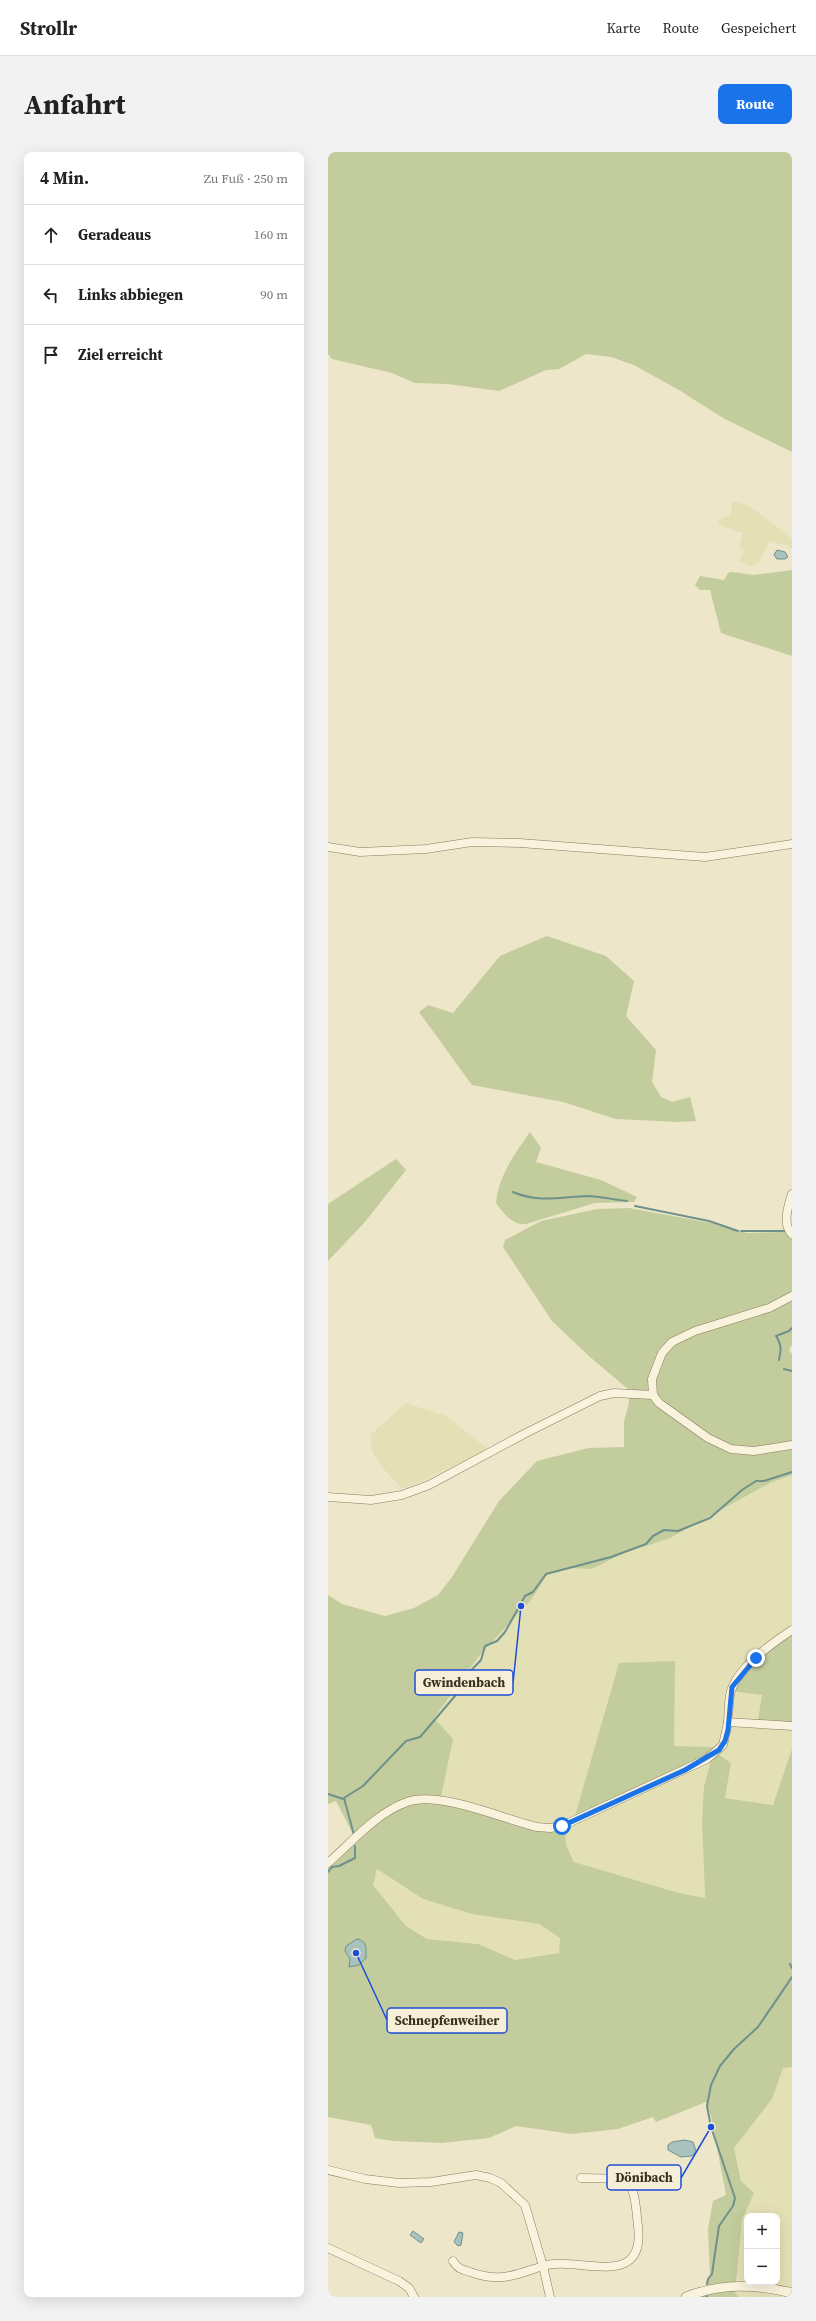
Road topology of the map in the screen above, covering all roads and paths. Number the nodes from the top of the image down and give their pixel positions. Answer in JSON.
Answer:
{"nodes":[{"id":1,"x":792,"y":844,"type":"edge"},
{"id":2,"x":328,"y":847,"type":"edge"},
{"id":3,"x":792,"y":1194,"type":"edge"},
{"id":4,"x":792,"y":1234,"type":"edge"},
{"id":5,"x":792,"y":1296,"type":"edge"},
{"id":6,"x":653,"y":1395,"type":"junction"},
{"id":7,"x":792,"y":1445,"type":"edge"},
{"id":8,"x":328,"y":1497,"type":"edge"},
{"id":9,"x":792,"y":1630,"type":"edge"},
{"id":10,"x":728,"y":1722,"type":"junction"},
{"id":11,"x":792,"y":1726,"type":"edge"},
{"id":12,"x":328,"y":1863,"type":"edge"},
{"id":13,"x":328,"y":2170,"type":"edge"},
{"id":14,"x":581,"y":2178,"type":"dead end"},
{"id":15,"x":328,"y":2248,"type":"edge"},
{"id":16,"x":453,"y":2261,"type":"dead end"},
{"id":17,"x":544,"y":2266,"type":"junction"},
{"id":18,"x":792,"y":2293,"type":"edge"},
{"id":19,"x":414,"y":2297,"type":"edge"},
{"id":20,"x":550,"y":2297,"type":"edge"},
{"id":21,"x":686,"y":2297,"type":"edge"}],
"edges":[{"from":1,"to":2,"type":"street"},
{"from":3,"to":4,"type":"street"},
{"from":5,"to":6,"type":"street"},
{"from":6,"to":7,"type":"street"},
{"from":6,"to":8,"type":"street"},
{"from":9,"to":10,"type":"street"},
{"from":10,"to":11,"type":"street"},
{"from":10,"to":12,"type":"street"},
{"from":13,"to":17,"type":"street"},
{"from":14,"to":17,"type":"street"},
{"from":15,"to":19,"type":"street"},
{"from":16,"to":17,"type":"street"},
{"from":17,"to":20,"type":"street"},
{"from":18,"to":21,"type":"street"}]}
